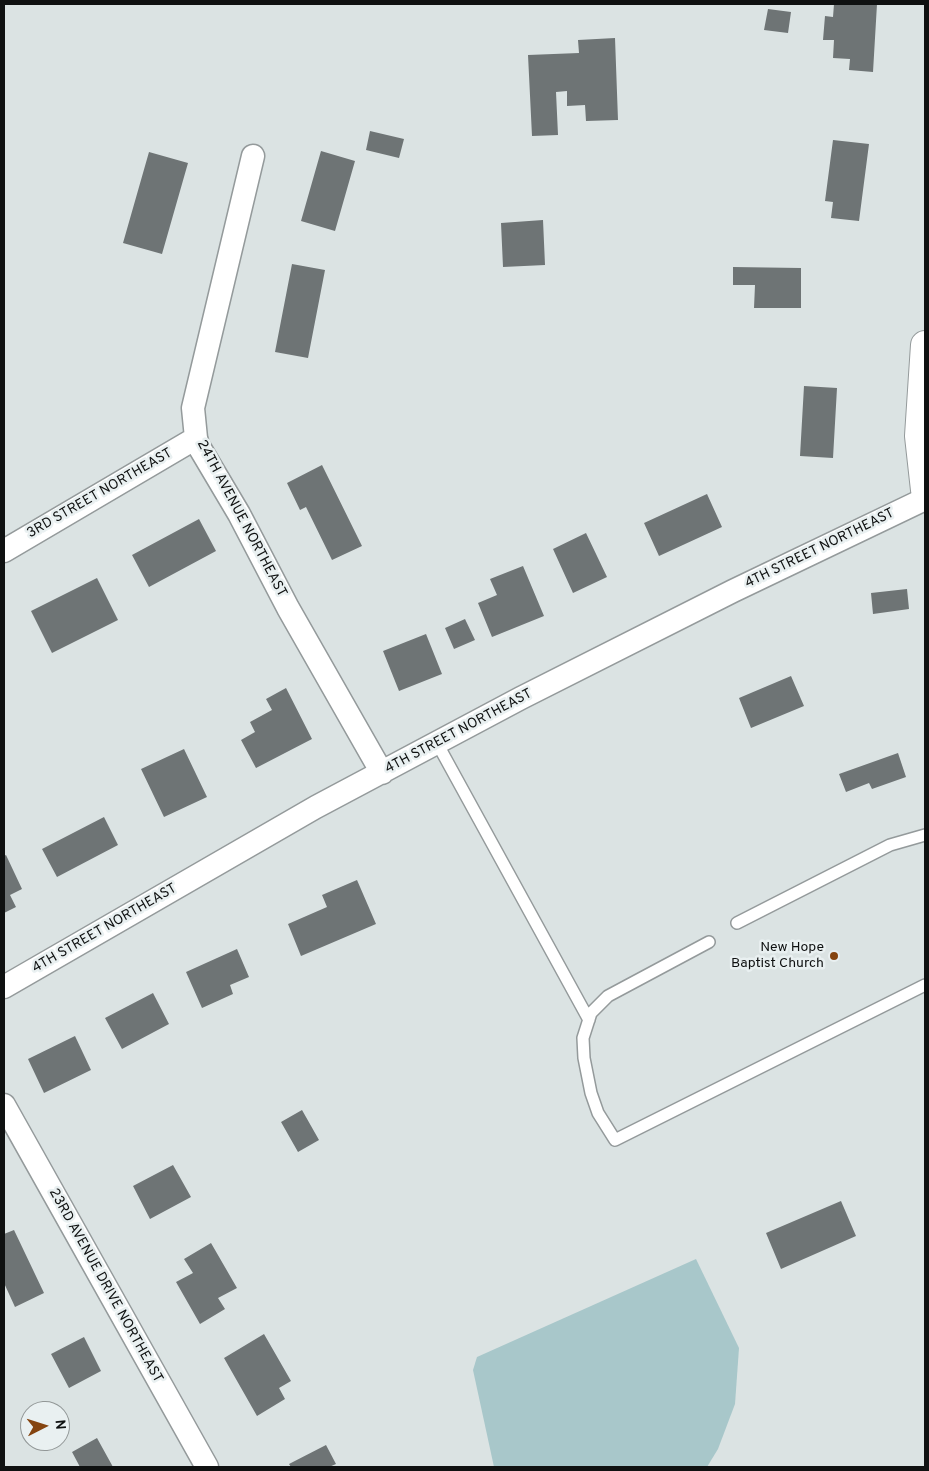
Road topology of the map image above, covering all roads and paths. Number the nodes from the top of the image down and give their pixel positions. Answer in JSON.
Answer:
{"nodes":[{"id":1,"x":253,"y":156,"type":"dead end"},
{"id":2,"x":925,"y":345,"type":"edge"},
{"id":3,"x":196,"y":438,"type":"junction"},
{"id":4,"x":925,"y":490,"type":"edge"},
{"id":5,"x":925,"y":498,"type":"edge"},
{"id":6,"x":4,"y":551,"type":"edge"},
{"id":7,"x":436,"y":744,"type":"junction"},
{"id":8,"x":382,"y":773,"type":"junction"},
{"id":9,"x":925,"y":835,"type":"edge"},
{"id":10,"x":737,"y":923,"type":"dead end"},
{"id":11,"x":709,"y":942,"type":"dead end"},
{"id":12,"x":925,"y":985,"type":"edge"},
{"id":13,"x":4,"y":987,"type":"edge"},
{"id":14,"x":589,"y":1020,"type":"junction"},
{"id":15,"x":4,"y":1105,"type":"edge"},
{"id":16,"x":207,"y":1467,"type":"edge"}],
"edges":[{"from":1,"to":3,"type":"street","name":"24TH AVENUE NORTHEAST"},
{"from":2,"to":4,"type":"street"},
{"from":3,"to":6,"type":"street","name":"3RD STREET NORTHEAST"},
{"from":3,"to":8,"type":"street","name":"24TH AVENUE NORTHEAST"},
{"from":5,"to":7,"type":"street","name":"4TH STREET NORTHEAST"},
{"from":7,"to":8,"type":"street","name":"4TH STREET NORTHEAST"},
{"from":7,"to":14,"type":"lane"},
{"from":8,"to":13,"type":"street","name":"4TH STREET NORTHEAST"},
{"from":9,"to":10,"type":"lane"},
{"from":11,"to":14,"type":"lane"},
{"from":12,"to":14,"type":"lane"},
{"from":15,"to":16,"type":"street","name":"23RD AVENUE DRIVE NORTHEAST"}]}
